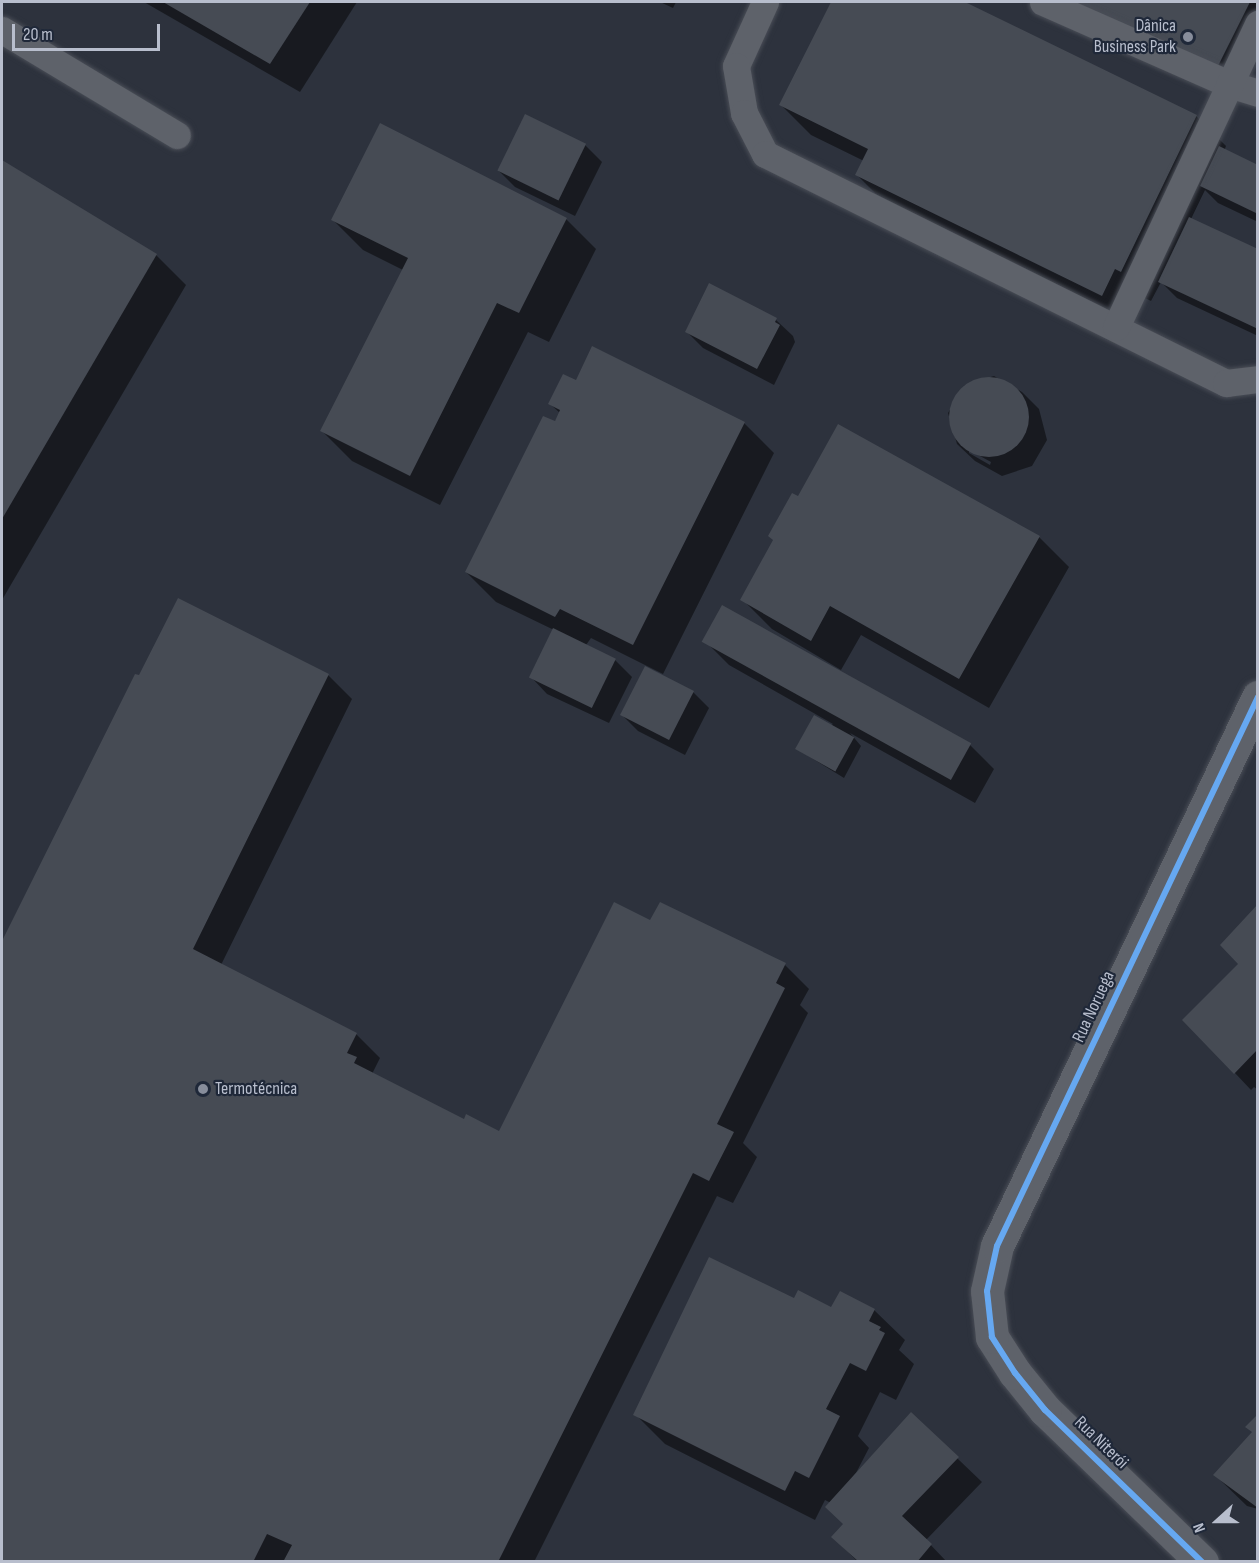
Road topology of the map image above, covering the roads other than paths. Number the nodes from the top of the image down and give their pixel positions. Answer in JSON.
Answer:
{"nodes":[{"id":1,"x":765,"y":2,"type":"edge"},
{"id":2,"x":1043,"y":2,"type":"edge"},
{"id":3,"x":1257,"y":24,"type":"edge"},
{"id":4,"x":2,"y":30,"type":"edge"},
{"id":5,"x":1228,"y":84,"type":"junction"},
{"id":6,"x":1257,"y":93,"type":"edge"},
{"id":7,"x":177,"y":135,"type":"dead end"},
{"id":8,"x":1116,"y":327,"type":"junction"},
{"id":9,"x":1257,"y":379,"type":"edge"},
{"id":10,"x":1253,"y":719,"type":"edge"},
{"id":11,"x":992,"y":1336,"type":"joint"},
{"id":12,"x":1202,"y":1562,"type":"edge"}],
"edges":[{"from":1,"to":8,"type":"lane"},
{"from":2,"to":5,"type":"lane"},
{"from":3,"to":5,"type":"lane"},
{"from":4,"to":7,"type":"lane"},
{"from":5,"to":6,"type":"lane"},
{"from":5,"to":8,"type":"lane"},
{"from":8,"to":9,"type":"lane"},
{"from":10,"to":11,"type":"street","name":"Rua Noruega"},
{"from":11,"to":12,"type":"street","name":"Rua Niterói"}]}
